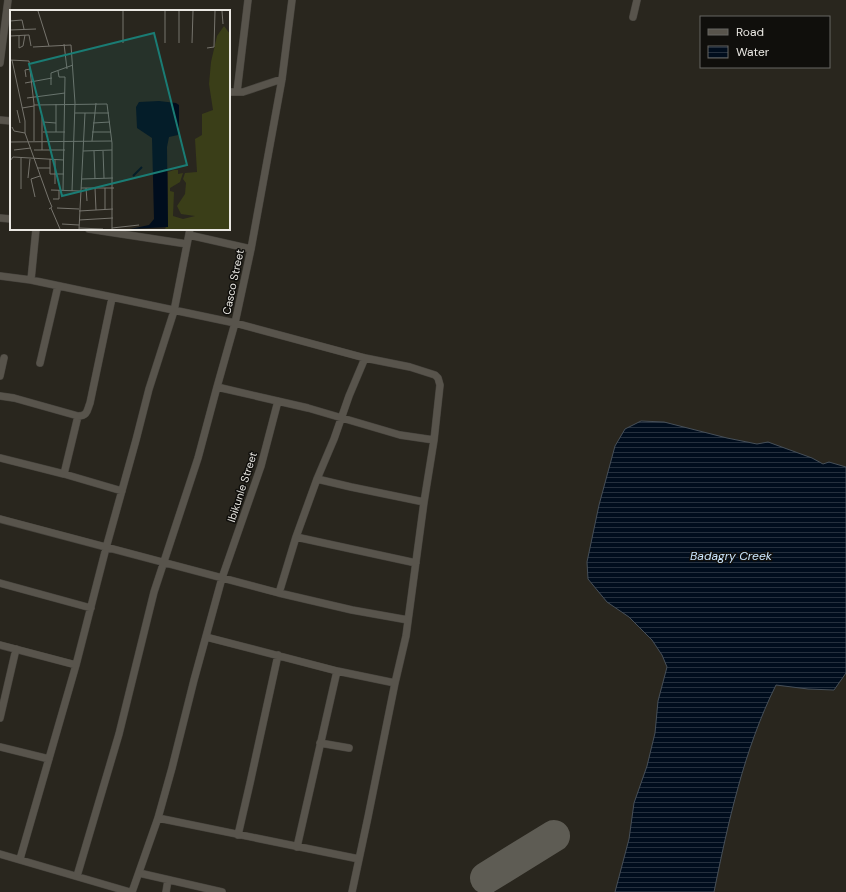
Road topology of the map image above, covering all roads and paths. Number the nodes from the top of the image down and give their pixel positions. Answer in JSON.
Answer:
{"nodes":[{"id":1,"x":8,"y":0,"type":"edge"},
{"id":2,"x":248,"y":0,"type":"edge"},
{"id":3,"x":292,"y":0,"type":"edge"},
{"id":4,"x":637,"y":0,"type":"edge"},
{"id":5,"x":633,"y":17,"type":"dead end"},
{"id":6,"x":2,"y":33,"type":"edge"},
{"id":7,"x":0,"y":63,"type":"edge"},
{"id":8,"x":282,"y":79,"type":"junction"},
{"id":9,"x":230,"y":92,"type":"edge"},
{"id":10,"x":237,"y":92,"type":"junction"},
{"id":11,"x":0,"y":120,"type":"edge"},
{"id":12,"x":10,"y":121,"type":"edge"},
{"id":13,"x":0,"y":218,"type":"edge"},
{"id":14,"x":10,"y":219,"type":"edge"},
{"id":15,"x":36,"y":230,"type":"edge"},
{"id":16,"x":96,"y":230,"type":"edge"},
{"id":17,"x":189,"y":232,"type":"edge"},
{"id":18,"x":187,"y":244,"type":"junction"},
{"id":19,"x":251,"y":249,"type":"junction"},
{"id":20,"x":0,"y":276,"type":"edge"},
{"id":21,"x":31,"y":280,"type":"junction"},
{"id":22,"x":58,"y":286,"type":"junction"},
{"id":23,"x":112,"y":298,"type":"junction"},
{"id":24,"x":174,"y":311,"type":"junction"},
{"id":25,"x":235,"y":323,"type":"junction"},
{"id":26,"x":4,"y":358,"type":"dead end"},
{"id":27,"x":365,"y":358,"type":"junction"},
{"id":28,"x":40,"y":363,"type":"dead end"},
{"id":29,"x":0,"y":376,"type":"edge"},
{"id":30,"x":217,"y":386,"type":"junction"},
{"id":31,"x":0,"y":396,"type":"edge"},
{"id":32,"x":278,"y":401,"type":"junction"},
{"id":33,"x":78,"y":416,"type":"junction"},
{"id":34,"x":342,"y":418,"type":"junction"},
{"id":35,"x":434,"y":440,"type":"junction"},
{"id":36,"x":0,"y":458,"type":"edge"},
{"id":37,"x":64,"y":474,"type":"junction"},
{"id":38,"x":317,"y":479,"type":"junction"},
{"id":39,"x":122,"y":491,"type":"junction"},
{"id":40,"x":424,"y":502,"type":"junction"},
{"id":41,"x":0,"y":519,"type":"edge"},
{"id":42,"x":296,"y":537,"type":"junction"},
{"id":43,"x":106,"y":548,"type":"junction"},
{"id":44,"x":163,"y":562,"type":"junction"},
{"id":45,"x":416,"y":563,"type":"junction"},
{"id":46,"x":222,"y":578,"type":"junction"},
{"id":47,"x":0,"y":583,"type":"edge"},
{"id":48,"x":279,"y":593,"type":"junction"},
{"id":49,"x":91,"y":608,"type":"junction"},
{"id":50,"x":408,"y":620,"type":"junction"},
{"id":51,"x":206,"y":637,"type":"junction"},
{"id":52,"x":0,"y":645,"type":"edge"},
{"id":53,"x":16,"y":649,"type":"junction"},
{"id":54,"x":278,"y":655,"type":"junction"},
{"id":55,"x":76,"y":665,"type":"junction"},
{"id":56,"x":337,"y":671,"type":"junction"},
{"id":57,"x":395,"y":683,"type":"junction"},
{"id":58,"x":0,"y":718,"type":"edge"},
{"id":59,"x":320,"y":743,"type":"junction"},
{"id":60,"x":0,"y":747,"type":"edge"},
{"id":61,"x":349,"y":748,"type":"dead end"},
{"id":62,"x":49,"y":759,"type":"junction"},
{"id":63,"x":158,"y":818,"type":"junction"},
{"id":64,"x":238,"y":835,"type":"junction"},
{"id":65,"x":297,"y":847,"type":"junction"},
{"id":66,"x":0,"y":854,"type":"edge"},
{"id":67,"x":20,"y":859,"type":"junction"},
{"id":68,"x":359,"y":859,"type":"junction"},
{"id":69,"x":139,"y":873,"type":"junction"},
{"id":70,"x":77,"y":876,"type":"junction"},
{"id":71,"x":168,"y":880,"type":"junction"},
{"id":72,"x":131,"y":892,"type":"edge"},
{"id":73,"x":166,"y":892,"type":"edge"},
{"id":74,"x":222,"y":892,"type":"edge"},
{"id":75,"x":352,"y":892,"type":"edge"}],
"edges":[{"from":1,"to":6,"type":"street"},
{"from":2,"to":10,"type":"street"},
{"from":3,"to":8,"type":"street","name":"Casco Street"},
{"from":4,"to":5,"type":"street"},
{"from":6,"to":7,"type":"street"},
{"from":8,"to":10,"type":"street"},
{"from":8,"to":19,"type":"street","name":"Casco Street"},
{"from":9,"to":10,"type":"street"},
{"from":11,"to":12,"type":"street"},
{"from":13,"to":14,"type":"street"},
{"from":15,"to":21,"type":"street"},
{"from":16,"to":18,"type":"street"},
{"from":17,"to":18,"type":"street"},
{"from":17,"to":19,"type":"street"},
{"from":18,"to":24,"type":"street"},
{"from":19,"to":25,"type":"street","name":"Casco Street"},
{"from":20,"to":21,"type":"street"},
{"from":21,"to":22,"type":"street"},
{"from":22,"to":23,"type":"street"},
{"from":22,"to":28,"type":"street"},
{"from":23,"to":24,"type":"street"},
{"from":23,"to":33,"type":"street"},
{"from":24,"to":25,"type":"street"},
{"from":24,"to":39,"type":"street"},
{"from":25,"to":27,"type":"street"},
{"from":25,"to":30,"type":"street","name":"Casco Street"},
{"from":26,"to":29,"type":"street"},
{"from":27,"to":34,"type":"street"},
{"from":27,"to":35,"type":"street"},
{"from":30,"to":32,"type":"street"},
{"from":30,"to":44,"type":"street","name":"Casco Street"},
{"from":31,"to":33,"type":"street"},
{"from":32,"to":34,"type":"street"},
{"from":32,"to":46,"type":"street","name":"Ibikunle Street"},
{"from":33,"to":37,"type":"street"},
{"from":34,"to":35,"type":"street"},
{"from":34,"to":38,"type":"street"},
{"from":35,"to":40,"type":"street"},
{"from":36,"to":37,"type":"street"},
{"from":37,"to":39,"type":"street"},
{"from":38,"to":40,"type":"street"},
{"from":38,"to":42,"type":"street"},
{"from":39,"to":43,"type":"street"},
{"from":40,"to":45,"type":"street"},
{"from":41,"to":43,"type":"street"},
{"from":42,"to":45,"type":"street"},
{"from":42,"to":48,"type":"street"},
{"from":43,"to":44,"type":"street"},
{"from":43,"to":49,"type":"street"},
{"from":44,"to":46,"type":"street"},
{"from":44,"to":70,"type":"street","name":"Casco Street"},
{"from":45,"to":50,"type":"street"},
{"from":46,"to":48,"type":"street"},
{"from":46,"to":51,"type":"street","name":"Ibikunle Street"},
{"from":47,"to":49,"type":"street"},
{"from":48,"to":50,"type":"street"},
{"from":49,"to":55,"type":"street"},
{"from":50,"to":57,"type":"street"},
{"from":51,"to":54,"type":"street"},
{"from":51,"to":63,"type":"street","name":"Ibikunle Street"},
{"from":52,"to":53,"type":"street"},
{"from":53,"to":55,"type":"street"},
{"from":53,"to":58,"type":"street"},
{"from":54,"to":56,"type":"street"},
{"from":54,"to":64,"type":"street"},
{"from":55,"to":62,"type":"street"},
{"from":56,"to":57,"type":"street"},
{"from":56,"to":59,"type":"street"},
{"from":57,"to":68,"type":"street"},
{"from":59,"to":61,"type":"street"},
{"from":59,"to":65,"type":"street"},
{"from":60,"to":62,"type":"street"},
{"from":62,"to":67,"type":"street"},
{"from":63,"to":64,"type":"street"},
{"from":63,"to":69,"type":"street","name":"Ibikunle Street"},
{"from":64,"to":65,"type":"street"},
{"from":65,"to":68,"type":"street"},
{"from":66,"to":67,"type":"street"},
{"from":67,"to":70,"type":"street"},
{"from":68,"to":75,"type":"street"},
{"from":69,"to":71,"type":"street"},
{"from":69,"to":72,"type":"street","name":"Ibikunle Street"},
{"from":70,"to":72,"type":"street"},
{"from":71,"to":73,"type":"street"},
{"from":71,"to":74,"type":"street"}]}
